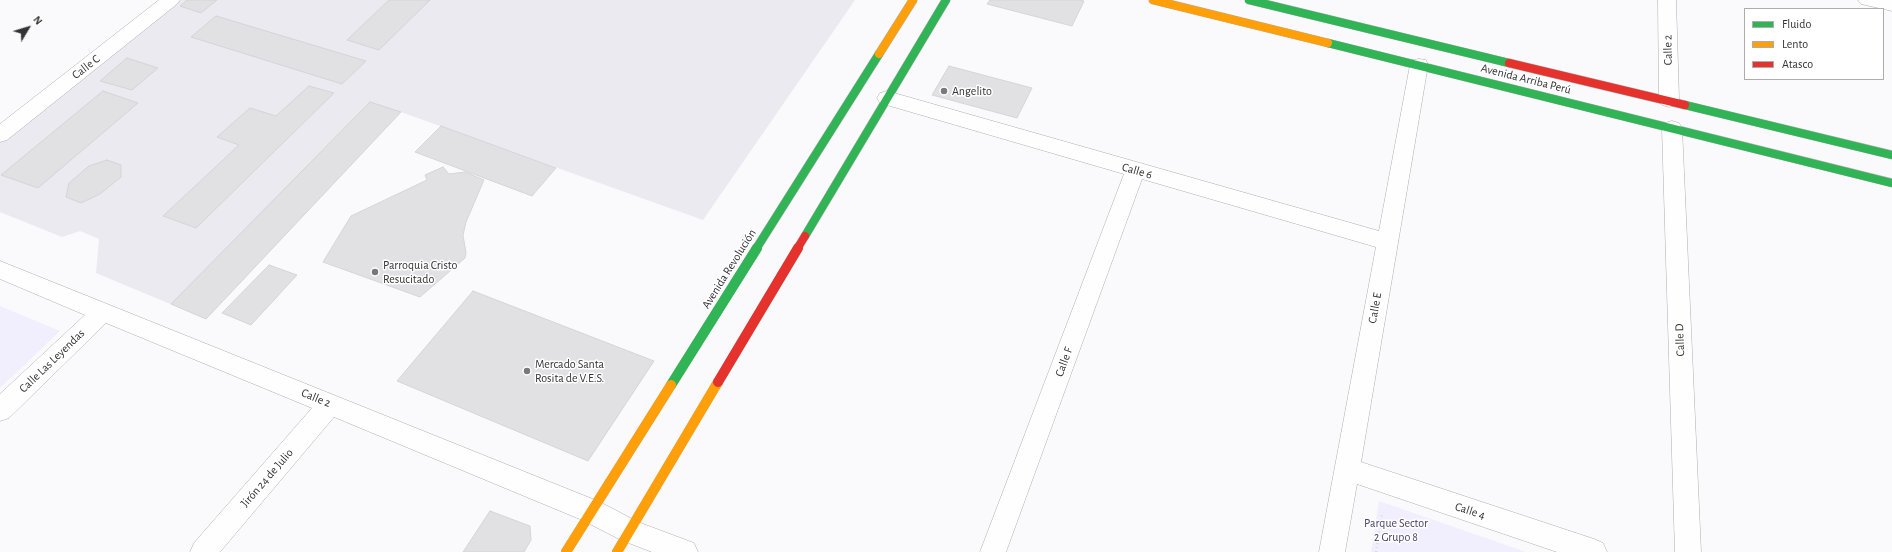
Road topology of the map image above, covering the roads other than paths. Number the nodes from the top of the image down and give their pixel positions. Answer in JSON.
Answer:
{"nodes":[{"id":1,"x":171,"y":0,"type":"edge"},
{"id":2,"x":913,"y":0,"type":"edge"},
{"id":3,"x":946,"y":0,"type":"edge"},
{"id":4,"x":1153,"y":0,"type":"edge"},
{"id":5,"x":1249,"y":0,"type":"edge"},
{"id":6,"x":1666,"y":0,"type":"edge"},
{"id":7,"x":1867,"y":0,"type":"edge"},
{"id":8,"x":1892,"y":5,"type":"edge"},
{"id":9,"x":1419,"y":65,"type":"junction"},
{"id":10,"x":887,"y":98,"type":"junction"},
{"id":11,"x":1669,"y":100,"type":"junction"},
{"id":12,"x":1672,"y":128,"type":"junction"},
{"id":13,"x":0,"y":135,"type":"edge"},
{"id":14,"x":1892,"y":155,"type":"edge"},
{"id":15,"x":1135,"y":171,"type":"junction"},
{"id":16,"x":1892,"y":183,"type":"edge"},
{"id":17,"x":1387,"y":242,"type":"junction"},
{"id":18,"x":0,"y":270,"type":"edge"},
{"id":19,"x":103,"y":312,"type":"junction"},
{"id":20,"x":330,"y":404,"type":"junction"},
{"id":21,"x":0,"y":410,"type":"edge"},
{"id":22,"x":1347,"y":469,"type":"junction"},
{"id":23,"x":591,"y":511,"type":"junction"},
{"id":24,"x":624,"y":541,"type":"edge"},
{"id":25,"x":203,"y":552,"type":"edge"},
{"id":26,"x":566,"y":552,"type":"edge"},
{"id":27,"x":685,"y":552,"type":"edge"},
{"id":28,"x":993,"y":552,"type":"edge"},
{"id":29,"x":1332,"y":552,"type":"edge"},
{"id":30,"x":1594,"y":552,"type":"edge"},
{"id":31,"x":1688,"y":552,"type":"edge"}],
"edges":[{"from":1,"to":13,"type":"street","name":"Calle C"},
{"from":2,"to":23,"type":"street","name":"Avenida Revolución"},
{"from":3,"to":10,"type":"street"},
{"from":4,"to":9,"type":"street","name":"Avenida Arriba Perú"},
{"from":5,"to":11,"type":"street","name":"Avenida Arriba Perú"},
{"from":6,"to":11,"type":"street","name":"Calle 2"},
{"from":7,"to":8,"type":"street"},
{"from":9,"to":12,"type":"street","name":"Avenida Arriba Perú"},
{"from":9,"to":17,"type":"street","name":"Calle E"},
{"from":10,"to":15,"type":"street","name":"Calle 6"},
{"from":10,"to":24,"type":"street"},
{"from":11,"to":14,"type":"street","name":"Avenida Arriba Perú"},
{"from":12,"to":16,"type":"street","name":"Avenida Arriba Perú"},
{"from":12,"to":31,"type":"street","name":"Calle D"},
{"from":15,"to":17,"type":"street","name":"Calle 6"},
{"from":15,"to":28,"type":"street","name":"Calle F"},
{"from":17,"to":22,"type":"street","name":"Calle E"},
{"from":18,"to":19,"type":"street","name":"Calle 2"},
{"from":19,"to":20,"type":"street","name":"Calle 2"},
{"from":19,"to":21,"type":"street","name":"Calle Las Leyendas"},
{"from":20,"to":23,"type":"street","name":"Calle 2"},
{"from":20,"to":25,"type":"street","name":"Jirón 24 de Julio"},
{"from":22,"to":29,"type":"street","name":"Calle E"},
{"from":22,"to":30,"type":"street","name":"Calle 4"},
{"from":23,"to":24,"type":"street","name":"Calle 2"},
{"from":23,"to":26,"type":"street","name":"Avenida Revolución"},
{"from":24,"to":27,"type":"street","name":"Calle 2"}]}
